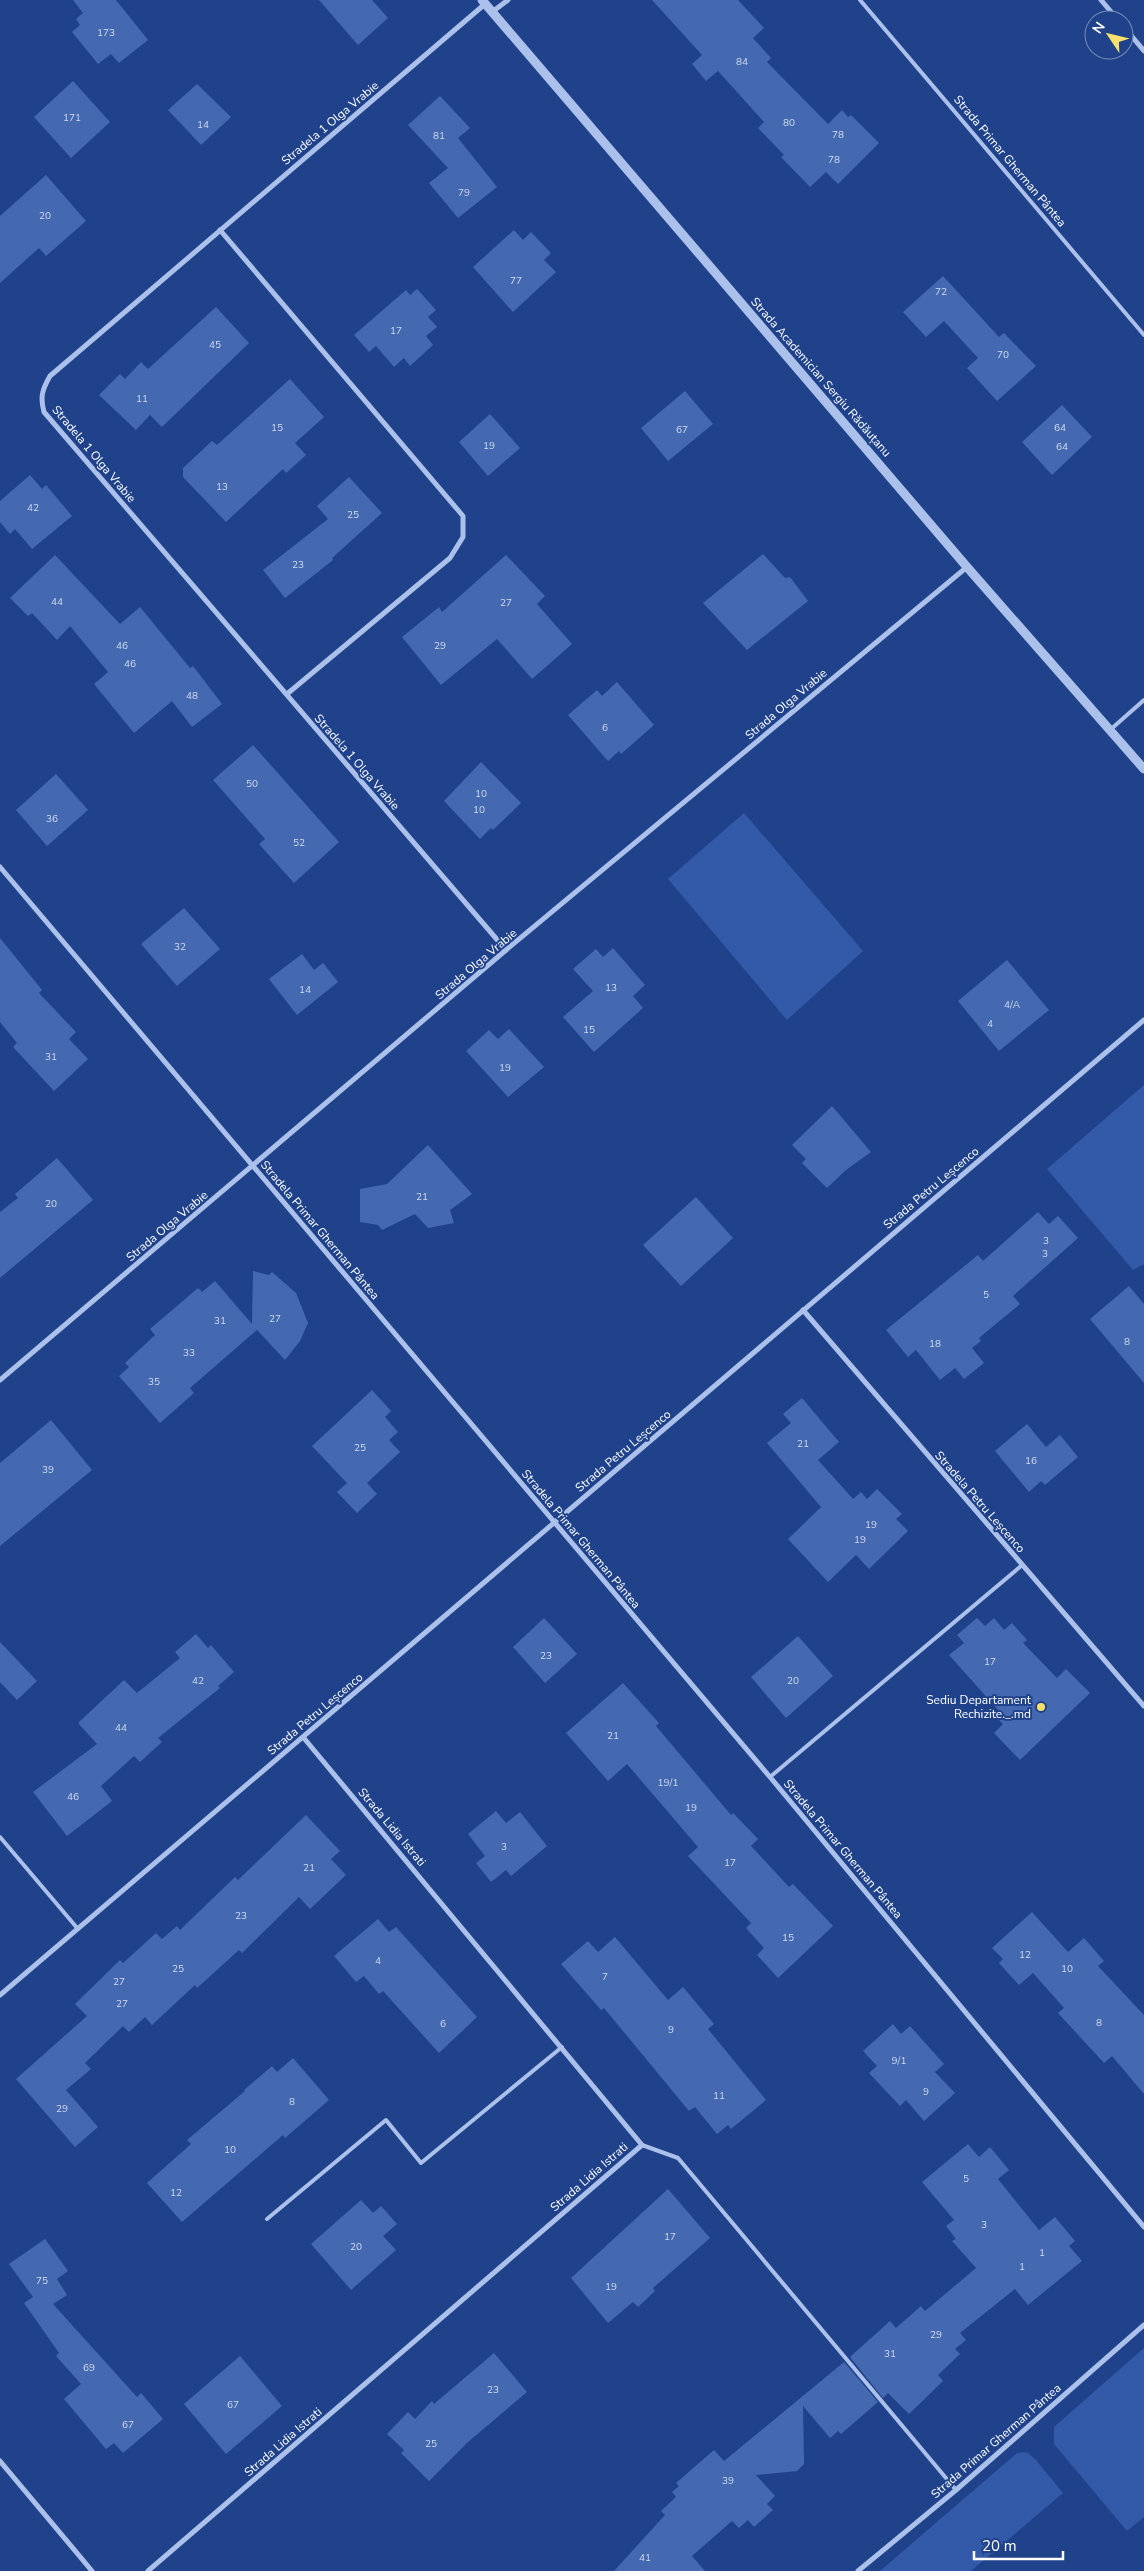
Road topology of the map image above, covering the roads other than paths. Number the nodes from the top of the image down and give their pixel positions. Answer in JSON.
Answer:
{"nodes":[{"id":1,"x":508,"y":0,"type":"edge"},
{"id":2,"x":860,"y":0,"type":"edge"},
{"id":3,"x":1101,"y":0,"type":"edge"},
{"id":4,"x":484,"y":2,"type":"edge"},
{"id":5,"x":1110,"y":10,"type":"edge"},
{"id":6,"x":492,"y":12,"type":"junction"},
{"id":7,"x":1134,"y":40,"type":"edge"},
{"id":8,"x":1144,"y":51,"type":"edge"},
{"id":9,"x":220,"y":230,"type":"junction"},
{"id":10,"x":1144,"y":335,"type":"edge"},
{"id":11,"x":967,"y":566,"type":"junction"},
{"id":12,"x":286,"y":694,"type":"junction"},
{"id":13,"x":1144,"y":700,"type":"edge"},
{"id":14,"x":1110,"y":730,"type":"junction"},
{"id":15,"x":1144,"y":769,"type":"edge"},
{"id":16,"x":0,"y":867,"type":"edge"},
{"id":17,"x":506,"y":950,"type":"junction"},
{"id":18,"x":1144,"y":1020,"type":"edge"},
{"id":19,"x":253,"y":1166,"type":"junction"},
{"id":20,"x":803,"y":1310,"type":"junction"},
{"id":21,"x":0,"y":1371,"type":"edge"},
{"id":22,"x":2,"y":1378,"type":"edge"},
{"id":23,"x":554,"y":1522,"type":"junction"},
{"id":24,"x":1021,"y":1566,"type":"junction"},
{"id":25,"x":1144,"y":1706,"type":"edge"},
{"id":26,"x":303,"y":1737,"type":"junction"},
{"id":27,"x":770,"y":1777,"type":"junction"},
{"id":28,"x":0,"y":1837,"type":"edge"},
{"id":29,"x":78,"y":1928,"type":"junction"},
{"id":30,"x":0,"y":1994,"type":"edge"},
{"id":31,"x":562,"y":2047,"type":"junction"},
{"id":32,"x":642,"y":2145,"type":"junction"},
{"id":33,"x":267,"y":2219,"type":"dead end"},
{"id":34,"x":1144,"y":2227,"type":"edge"},
{"id":35,"x":1144,"y":2325,"type":"edge"},
{"id":36,"x":0,"y":2461,"type":"edge"},
{"id":37,"x":956,"y":2490,"type":"junction"},
{"id":38,"x":92,"y":2571,"type":"edge"},
{"id":39,"x":148,"y":2571,"type":"edge"},
{"id":40,"x":858,"y":2571,"type":"edge"}],
"edges":[{"from":1,"to":6,"type":"street"},
{"from":2,"to":10,"type":"lane","name":"Strada Primar Gherman Pântea"},
{"from":3,"to":5,"type":"street"},
{"from":4,"to":6,"type":"street","name":"Strada Academician Sergiu Rădăuțanu"},
{"from":4,"to":9,"type":"street","name":"Stradela 1 Olga Vrabie"},
{"from":6,"to":11,"type":"street","name":"Strada Academician Sergiu Rădăuțanu"},
{"from":7,"to":8,"type":"street"},
{"from":9,"to":12,"type":"street"},
{"from":9,"to":12,"type":"street","name":"Stradela 1 Olga Vrabie"},
{"from":11,"to":14,"type":"street","name":"Strada Academician Sergiu Rădăuțanu"},
{"from":11,"to":17,"type":"street","name":"Strada Olga Vrabie"},
{"from":12,"to":17,"type":"street","name":"Stradela 1 Olga Vrabie"},
{"from":13,"to":14,"type":"lane"},
{"from":14,"to":15,"type":"street","name":"Strada Academician Sergiu Rădăuțanu"},
{"from":16,"to":19,"type":"street","name":"Stradela Primar Gherman Pântea"},
{"from":17,"to":19,"type":"street","name":"Strada Olga Vrabie"},
{"from":18,"to":20,"type":"street","name":"Strada Petru Leșcenco"},
{"from":19,"to":22,"type":"street","name":"Strada Olga Vrabie"},
{"from":19,"to":23,"type":"street","name":"Stradela Primar Gherman Pântea"},
{"from":20,"to":23,"type":"street","name":"Strada Petru Leșcenco"},
{"from":20,"to":24,"type":"street","name":"Stradela Petru Leșcenco"},
{"from":21,"to":22,"type":"street"},
{"from":23,"to":26,"type":"street","name":"Strada Petru Leșcenco"},
{"from":23,"to":27,"type":"street","name":"Stradela Primar Gherman Pântea"},
{"from":24,"to":25,"type":"street","name":"Stradela Petru Leșcenco"},
{"from":24,"to":27,"type":"lane"},
{"from":26,"to":29,"type":"street","name":"Strada Petru Leșcenco"},
{"from":26,"to":31,"type":"street","name":"Strada Lidia Istrati"},
{"from":27,"to":34,"type":"street","name":"Stradela Primar Gherman Pântea"},
{"from":28,"to":29,"type":"lane"},
{"from":29,"to":30,"type":"street","name":"Strada Petru Leșcenco"},
{"from":31,"to":32,"type":"street","name":"Strada Lidia Istrati"},
{"from":31,"to":33,"type":"lane"},
{"from":32,"to":37,"type":"lane"},
{"from":32,"to":39,"type":"street","name":"Strada Lidia Istrati"},
{"from":35,"to":37,"type":"street","name":"Strada Primar Gherman Pântea"},
{"from":36,"to":38,"type":"street"},
{"from":37,"to":40,"type":"street","name":"Strada Primar Gherman Pântea"}]}
